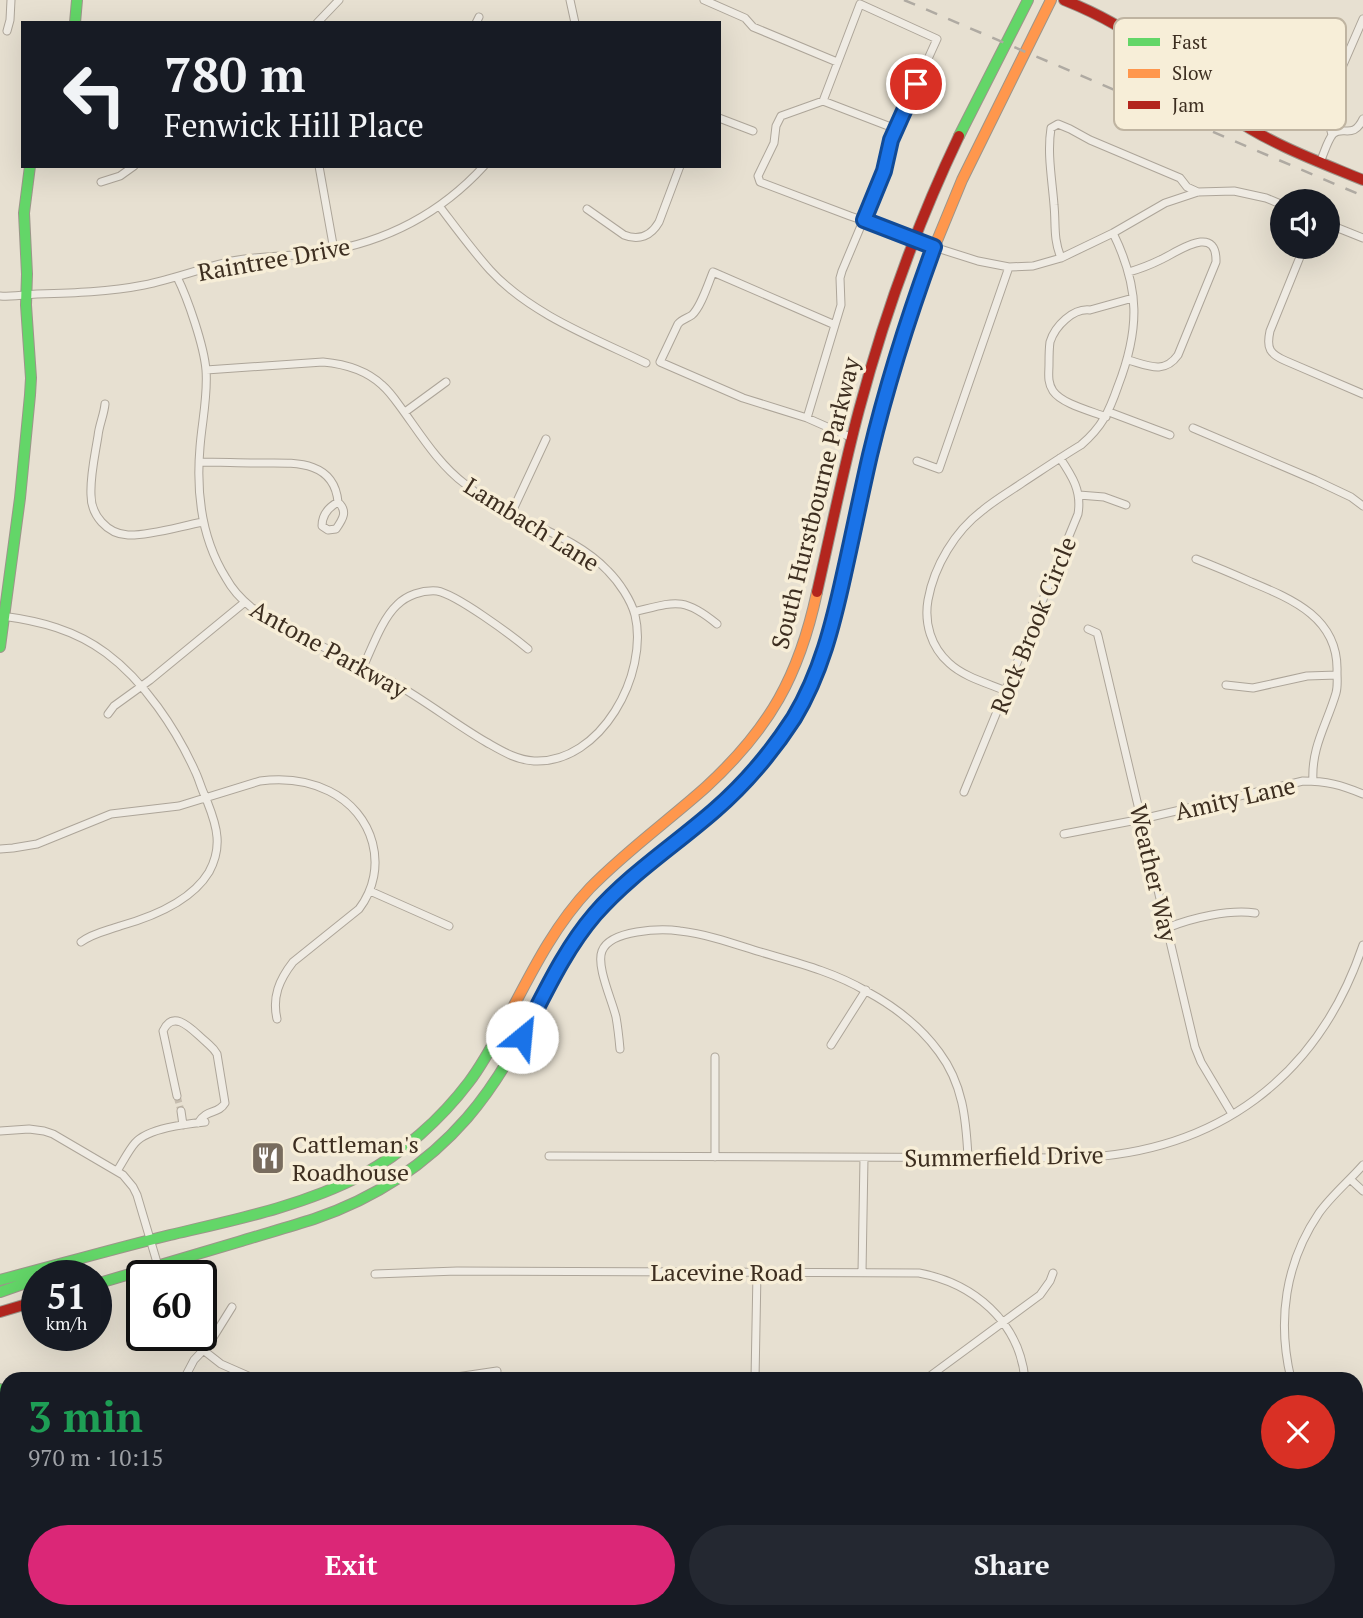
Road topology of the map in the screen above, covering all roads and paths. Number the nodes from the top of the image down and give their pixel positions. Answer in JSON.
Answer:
{"nodes":[{"id":1,"x":11,"y":0,"type":"edge"},
{"id":2,"x":77,"y":0,"type":"edge"},
{"id":3,"x":570,"y":0,"type":"edge"},
{"id":4,"x":704,"y":0,"type":"edge"},
{"id":5,"x":1028,"y":0,"type":"edge"},
{"id":6,"x":1051,"y":0,"type":"edge"},
{"id":7,"x":1065,"y":0,"type":"edge"},
{"id":8,"x":336,"y":1,"type":"edge"},
{"id":9,"x":1363,"y":19,"type":"edge"},
{"id":10,"x":78,"y":21,"type":"edge"},
{"id":11,"x":319,"y":21,"type":"edge"},
{"id":12,"x":575,"y":21,"type":"edge"},
{"id":13,"x":1114,"y":23,"type":"edge"},
{"id":14,"x":7,"y":31,"type":"dead end"},
{"id":15,"x":1346,"y":58,"type":"edge"},
{"id":16,"x":837,"y":62,"type":"junction"},
{"id":17,"x":823,"y":101,"type":"junction"},
{"id":18,"x":721,"y":119,"type":"edge"},
{"id":19,"x":1363,"y":119,"type":"edge"},
{"id":20,"x":896,"y":129,"type":"junction"},
{"id":21,"x":1253,"y":130,"type":"edge"},
{"id":22,"x":1331,"y":130,"type":"edge"},
{"id":23,"x":753,"y":131,"type":"dead end"},
{"id":24,"x":1332,"y":135,"type":"junction"},
{"id":25,"x":1320,"y":162,"type":"junction"},
{"id":26,"x":30,"y":168,"type":"edge"},
{"id":27,"x":131,"y":168,"type":"edge"},
{"id":28,"x":319,"y":168,"type":"edge"},
{"id":29,"x":482,"y":168,"type":"edge"},
{"id":30,"x":679,"y":168,"type":"edge"},
{"id":31,"x":1363,"y":180,"type":"edge"},
{"id":32,"x":101,"y":182,"type":"dead end"},
{"id":33,"x":1198,"y":192,"type":"junction"},
{"id":34,"x":1270,"y":200,"type":"edge"},
{"id":35,"x":440,"y":206,"type":"junction"},
{"id":36,"x":587,"y":209,"type":"dead end"},
{"id":37,"x":864,"y":220,"type":"junction"},
{"id":38,"x":1340,"y":229,"type":"edge"},
{"id":39,"x":1113,"y":233,"type":"junction"},
{"id":40,"x":914,"y":238,"type":"junction"},
{"id":41,"x":1363,"y":238,"type":"edge"},
{"id":42,"x":934,"y":247,"type":"junction"},
{"id":43,"x":334,"y":250,"type":"junction"},
{"id":44,"x":1061,"y":258,"type":"junction"},
{"id":45,"x":1299,"y":259,"type":"edge"},
{"id":46,"x":1009,"y":267,"type":"junction"},
{"id":47,"x":1129,"y":272,"type":"junction"},
{"id":48,"x":177,"y":277,"type":"junction"},
{"id":49,"x":26,"y":295,"type":"junction"},
{"id":50,"x":0,"y":296,"type":"edge"},
{"id":51,"x":1133,"y":298,"type":"junction"},
{"id":52,"x":835,"y":325,"type":"junction"},
{"id":53,"x":1128,"y":360,"type":"junction"},
{"id":54,"x":646,"y":363,"type":"dead end"},
{"id":55,"x":206,"y":370,"type":"junction"},
{"id":56,"x":446,"y":382,"type":"dead end"},
{"id":57,"x":1363,"y":394,"type":"edge"},
{"id":58,"x":105,"y":404,"type":"dead end"},
{"id":59,"x":405,"y":412,"type":"junction"},
{"id":60,"x":1108,"y":414,"type":"junction"},
{"id":61,"x":807,"y":418,"type":"junction"},
{"id":62,"x":1193,"y":429,"type":"dead end"},
{"id":63,"x":1170,"y":435,"type":"dead end"},
{"id":64,"x":850,"y":437,"type":"junction"},
{"id":65,"x":546,"y":439,"type":"dead end"},
{"id":66,"x":1060,"y":458,"type":"junction"},
{"id":67,"x":917,"y":461,"type":"dead end"},
{"id":68,"x":200,"y":462,"type":"junction"},
{"id":69,"x":1079,"y":495,"type":"junction"},
{"id":70,"x":338,"y":502,"type":"dead end"},
{"id":71,"x":1126,"y":505,"type":"dead end"},
{"id":72,"x":1363,"y":506,"type":"edge"},
{"id":73,"x":511,"y":513,"type":"junction"},
{"id":74,"x":203,"y":522,"type":"junction"},
{"id":75,"x":1196,"y":559,"type":"dead end"},
{"id":76,"x":245,"y":602,"type":"junction"},
{"id":77,"x":634,"y":612,"type":"junction"},
{"id":78,"x":2,"y":616,"type":"edge"},
{"id":79,"x":717,"y":624,"type":"dead end"},
{"id":80,"x":1088,"y":629,"type":"dead end"},
{"id":81,"x":0,"y":647,"type":"edge"},
{"id":82,"x":528,"y":649,"type":"dead end"},
{"id":83,"x":363,"y":667,"type":"junction"},
{"id":84,"x":1337,"y":675,"type":"junction"},
{"id":85,"x":1226,"y":685,"type":"dead end"},
{"id":86,"x":142,"y":687,"type":"junction"},
{"id":87,"x":1006,"y":691,"type":"junction"},
{"id":88,"x":108,"y":714,"type":"dead end"},
{"id":89,"x":1313,"y":781,"type":"junction"},
{"id":90,"x":964,"y":792,"type":"dead end"},
{"id":91,"x":1363,"y":794,"type":"edge"},
{"id":92,"x":205,"y":798,"type":"junction"},
{"id":93,"x":1142,"y":819,"type":"junction"},
{"id":94,"x":1065,"y":834,"type":"dead end"},
{"id":95,"x":0,"y":849,"type":"edge"},
{"id":96,"x":370,"y":891,"type":"junction"},
{"id":97,"x":1255,"y":913,"type":"dead end"},
{"id":98,"x":449,"y":926,"type":"dead end"},
{"id":99,"x":1167,"y":928,"type":"junction"},
{"id":100,"x":81,"y":942,"type":"dead end"},
{"id":101,"x":1363,"y":946,"type":"edge"},
{"id":102,"x":866,"y":990,"type":"junction"},
{"id":103,"x":277,"y":1019,"type":"dead end"},
{"id":104,"x":831,"y":1045,"type":"dead end"},
{"id":105,"x":620,"y":1049,"type":"dead end"},
{"id":106,"x":715,"y":1057,"type":"dead end"},
{"id":107,"x":177,"y":1096,"type":"tunnel mouth"},
{"id":108,"x":181,"y":1111,"type":"tunnel mouth"},
{"id":109,"x":1232,"y":1114,"type":"junction"},
{"id":110,"x":183,"y":1125,"type":"junction"},
{"id":111,"x":0,"y":1131,"type":"edge"},
{"id":112,"x":549,"y":1156,"type":"dead end"},
{"id":113,"x":715,"y":1157,"type":"junction"},
{"id":114,"x":968,"y":1157,"type":"junction"},
{"id":115,"x":864,"y":1158,"type":"junction"},
{"id":116,"x":1363,"y":1166,"type":"edge"},
{"id":117,"x":117,"y":1171,"type":"junction"},
{"id":118,"x":1350,"y":1179,"type":"junction"},
{"id":119,"x":1363,"y":1191,"type":"edge"},
{"id":120,"x":150,"y":1241,"type":"junction"},
{"id":121,"x":93,"y":1256,"type":"junction"},
{"id":122,"x":83,"y":1260,"type":"edge"},
{"id":123,"x":156,"y":1260,"type":"edge"},
{"id":124,"x":193,"y":1260,"type":"edge"},
{"id":125,"x":757,"y":1272,"type":"junction"},
{"id":126,"x":862,"y":1272,"type":"junction"},
{"id":127,"x":1054,"y":1273,"type":"dead end"},
{"id":128,"x":374,"y":1274,"type":"dead end"},
{"id":129,"x":0,"y":1280,"type":"edge"},
{"id":130,"x":21,"y":1285,"type":"edge"},
{"id":131,"x":0,"y":1292,"type":"edge"},
{"id":132,"x":21,"y":1306,"type":"edge"},
{"id":133,"x":232,"y":1307,"type":"dead end"},
{"id":134,"x":0,"y":1312,"type":"edge"},
{"id":135,"x":1002,"y":1323,"type":"junction"},
{"id":136,"x":217,"y":1331,"type":"edge"},
{"id":137,"x":202,"y":1351,"type":"joint"},
{"id":138,"x":497,"y":1371,"type":"dead end"},
{"id":139,"x":188,"y":1372,"type":"edge"},
{"id":140,"x":239,"y":1372,"type":"edge"},
{"id":141,"x":490,"y":1372,"type":"edge"},
{"id":142,"x":755,"y":1372,"type":"edge"},
{"id":143,"x":935,"y":1372,"type":"edge"},
{"id":144,"x":1024,"y":1372,"type":"edge"},
{"id":145,"x":1289,"y":1372,"type":"edge"}],
"edges":[{"from":1,"to":14,"type":"street"},
{"from":2,"to":10,"type":"main road"},
{"from":3,"to":12,"type":"street"},
{"from":4,"to":16,"type":"street"},
{"from":5,"to":40,"type":"main road","name":"South Hurstbourne Parkway"},
{"from":6,"to":42,"type":"main road","name":"South Hurstbourne Parkway"},
{"from":7,"to":13,"type":"main road"},
{"from":8,"to":11,"type":"street"},
{"from":9,"to":15,"type":"street"},
{"from":16,"to":17,"type":"street"},
{"from":16,"to":20,"type":"street"},
{"from":17,"to":20,"type":"street"},
{"from":17,"to":37,"type":"street"},
{"from":18,"to":23,"type":"street"},
{"from":19,"to":24,"type":"street"},
{"from":20,"to":37,"type":"street"},
{"from":21,"to":25,"type":"main road"},
{"from":22,"to":24,"type":"street"},
{"from":24,"to":25,"type":"street"},
{"from":25,"to":31,"type":"main road"},
{"from":26,"to":49,"type":"main road"},
{"from":27,"to":32,"type":"street"},
{"from":28,"to":43,"type":"street"},
{"from":29,"to":35,"type":"street","name":"Raintree Drive"},
{"from":30,"to":36,"type":"street"},
{"from":33,"to":34,"type":"street"},
{"from":33,"to":39,"type":"street"},
{"from":33,"to":44,"type":"street"},
{"from":35,"to":43,"type":"street","name":"Raintree Drive"},
{"from":35,"to":54,"type":"street"},
{"from":37,"to":40,"type":"street"},
{"from":37,"to":52,"type":"street"},
{"from":38,"to":41,"type":"street"},
{"from":39,"to":44,"type":"street"},
{"from":39,"to":47,"type":"street"},
{"from":40,"to":42,"type":"street"},
{"from":40,"to":64,"type":"main road","name":"South Hurstbourne Parkway"},
{"from":42,"to":46,"type":"street"},
{"from":42,"to":124,"type":"main road","name":"South Hurstbourne Parkway"},
{"from":43,"to":48,"type":"street","name":"Raintree Drive"},
{"from":44,"to":46,"type":"street"},
{"from":45,"to":57,"type":"street"},
{"from":46,"to":67,"type":"street"},
{"from":47,"to":51,"type":"street"},
{"from":47,"to":53,"type":"street"},
{"from":48,"to":49,"type":"street","name":"Raintree Drive"},
{"from":48,"to":55,"type":"street","name":"Antone Parkway"},
{"from":49,"to":50,"type":"street","name":"Raintree Drive"},
{"from":49,"to":78,"type":"main road"},
{"from":51,"to":53,"type":"street"},
{"from":51,"to":60,"type":"street"},
{"from":52,"to":61,"type":"street"},
{"from":52,"to":61,"type":"street"},
{"from":53,"to":60,"type":"street"},
{"from":55,"to":59,"type":"street","name":"Lambach Lane"},
{"from":55,"to":68,"type":"street","name":"Antone Parkway"},
{"from":56,"to":59,"type":"street"},
{"from":58,"to":74,"type":"street"},
{"from":59,"to":73,"type":"street","name":"Lambach Lane"},
{"from":60,"to":63,"type":"street"},
{"from":60,"to":66,"type":"street"},
{"from":61,"to":64,"type":"street"},
{"from":62,"to":72,"type":"street"},
{"from":64,"to":120,"type":"main road","name":"South Hurstbourne Parkway"},
{"from":65,"to":73,"type":"street"},
{"from":66,"to":69,"type":"street"},
{"from":66,"to":87,"type":"street"},
{"from":68,"to":70,"type":"street"},
{"from":68,"to":74,"type":"street","name":"Antone Parkway"},
{"from":69,"to":71,"type":"street"},
{"from":69,"to":87,"type":"street","name":"Rock Brook Circle"},
{"from":73,"to":77,"type":"street","name":"Lambach Lane"},
{"from":74,"to":76,"type":"street","name":"Antone Parkway"},
{"from":75,"to":84,"type":"street"},
{"from":76,"to":83,"type":"street","name":"Antone Parkway"},
{"from":76,"to":86,"type":"street"},
{"from":77,"to":79,"type":"street"},
{"from":77,"to":83,"type":"street","name":"Antone Parkway"},
{"from":78,"to":81,"type":"main road"},
{"from":78,"to":86,"type":"street"},
{"from":80,"to":93,"type":"street","name":"Weather Way"},
{"from":82,"to":83,"type":"street"},
{"from":84,"to":85,"type":"street"},
{"from":84,"to":89,"type":"street"},
{"from":86,"to":88,"type":"street"},
{"from":86,"to":92,"type":"street"},
{"from":87,"to":90,"type":"street","name":"Rock Brook Circle"},
{"from":89,"to":91,"type":"street","name":"Amity Lane"},
{"from":89,"to":93,"type":"street","name":"Amity Lane"},
{"from":92,"to":95,"type":"street"},
{"from":92,"to":96,"type":"street"},
{"from":92,"to":100,"type":"street"},
{"from":93,"to":94,"type":"street","name":"Amity Lane"},
{"from":93,"to":99,"type":"street","name":"Weather Way"},
{"from":96,"to":98,"type":"street"},
{"from":96,"to":103,"type":"street"},
{"from":97,"to":99,"type":"street"},
{"from":99,"to":109,"type":"street","name":"Weather Way"},
{"from":101,"to":109,"type":"street","name":"Summerfield Drive"},
{"from":102,"to":104,"type":"street"},
{"from":102,"to":105,"type":"street"},
{"from":102,"to":114,"type":"street"},
{"from":106,"to":113,"type":"street"},
{"from":107,"to":110,"type":"street"},
{"from":108,"to":110,"type":"street"},
{"from":109,"to":114,"type":"street","name":"Summerfield Drive"},
{"from":110,"to":117,"type":"street"},
{"from":111,"to":117,"type":"street"},
{"from":112,"to":113,"type":"street","name":"Summerfield Drive"},
{"from":113,"to":115,"type":"street","name":"Summerfield Drive"},
{"from":114,"to":115,"type":"street","name":"Summerfield Drive"},
{"from":115,"to":126,"type":"street"},
{"from":116,"to":118,"type":"street"},
{"from":117,"to":120,"type":"street"},
{"from":118,"to":119,"type":"street"},
{"from":118,"to":145,"type":"street"},
{"from":120,"to":121,"type":"main road","name":"South Hurstbourne Parkway"},
{"from":120,"to":123,"type":"street"},
{"from":121,"to":122,"type":"main road"},
{"from":121,"to":129,"type":"main road","name":"South Hurstbourne Parkway"},
{"from":125,"to":126,"type":"street","name":"Lacevine Road"},
{"from":125,"to":128,"type":"street","name":"Lacevine Road"},
{"from":125,"to":142,"type":"street"},
{"from":126,"to":135,"type":"street","name":"Lacevine Road"},
{"from":127,"to":135,"type":"street"},
{"from":130,"to":131,"type":"main road"},
{"from":132,"to":134,"type":"main road"},
{"from":133,"to":136,"type":"street"},
{"from":135,"to":143,"type":"street"},
{"from":135,"to":144,"type":"street","name":"Lacevine Road"},
{"from":137,"to":139,"type":"street"},
{"from":137,"to":140,"type":"street"},
{"from":138,"to":141,"type":"street"}]}
